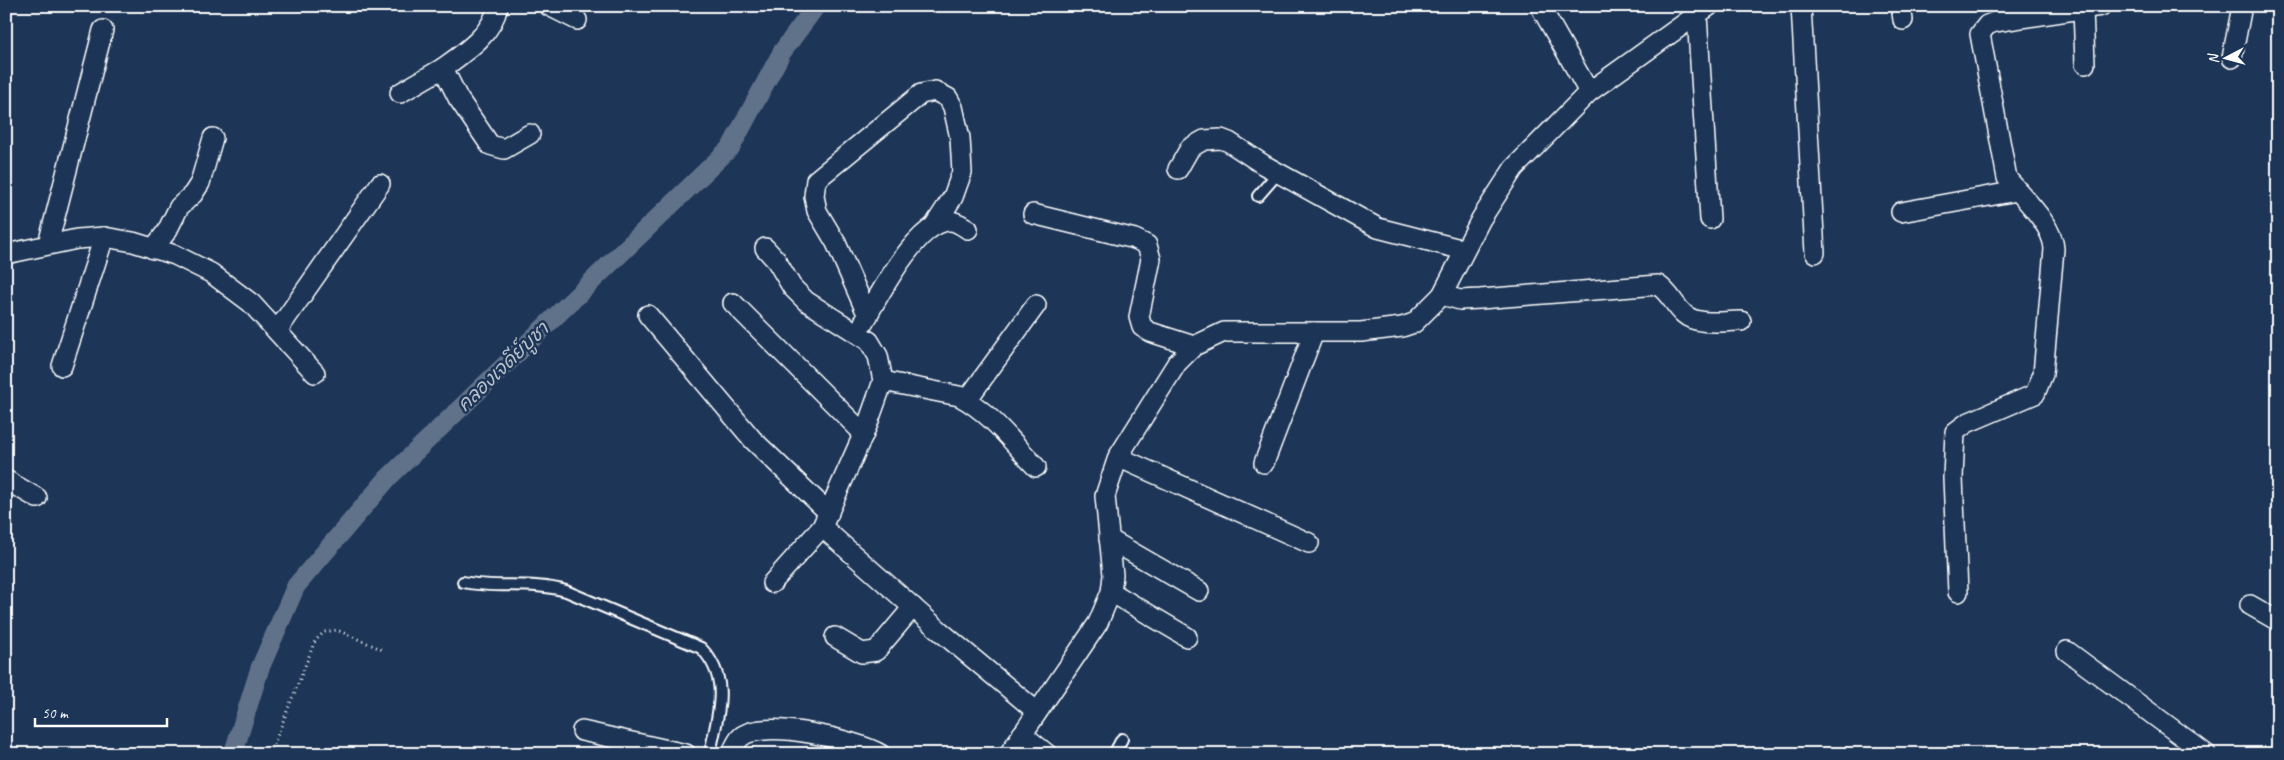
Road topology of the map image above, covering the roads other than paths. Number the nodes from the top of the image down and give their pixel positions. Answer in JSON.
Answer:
{"nodes":[{"id":1,"x":498,"y":6,"type":"edge"},
{"id":2,"x":549,"y":6,"type":"edge"},
{"id":3,"x":1540,"y":6,"type":"edge"},
{"id":4,"x":1800,"y":6,"type":"edge"},
{"id":5,"x":2242,"y":6,"type":"edge"},
{"id":6,"x":2092,"y":7,"type":"edge"},
{"id":7,"x":1703,"y":11,"type":"edge"},
{"id":8,"x":577,"y":20,"type":"dead end"},
{"id":9,"x":103,"y":30,"type":"dead end"},
{"id":10,"x":2232,"y":58,"type":"dead end"},
{"id":11,"x":2085,"y":64,"type":"dead end"},
{"id":12,"x":443,"y":68,"type":"junction"},
{"id":13,"x":1589,"y":92,"type":"junction"},
{"id":14,"x":400,"y":93,"type":"dead end"},
{"id":15,"x":530,"y":134,"type":"dead end"},
{"id":16,"x":213,"y":138,"type":"dead end"},
{"id":17,"x":1178,"y":169,"type":"dead end"},
{"id":18,"x":1278,"y":173,"type":"junction"},
{"id":19,"x":380,"y":184,"type":"dead end"},
{"id":20,"x":2017,"y":191,"type":"junction"},
{"id":21,"x":1258,"y":196,"type":"dead end"},
{"id":22,"x":1901,"y":212,"type":"dead end"},
{"id":23,"x":1033,"y":214,"type":"dead end"},
{"id":24,"x":1710,"y":219,"type":"dead end"},
{"id":25,"x":934,"y":226,"type":"junction"},
{"id":26,"x":968,"y":230,"type":"dead end"},
{"id":27,"x":104,"y":237,"type":"junction"},
{"id":28,"x":48,"y":244,"type":"junction"},
{"id":29,"x":153,"y":248,"type":"junction"},
{"id":30,"x":765,"y":248,"type":"dead end"},
{"id":31,"x":1464,"y":250,"type":"junction"},
{"id":32,"x":1815,"y":253,"type":"dead end"},
{"id":33,"x":6,"y":254,"type":"edge"},
{"id":34,"x":1442,"y":295,"type":"junction"},
{"id":35,"x":733,"y":303,"type":"dead end"},
{"id":36,"x":1036,"y":306,"type":"dead end"},
{"id":37,"x":648,"y":315,"type":"dead end"},
{"id":38,"x":868,"y":316,"type":"junction"},
{"id":39,"x":1742,"y":321,"type":"dead end"},
{"id":40,"x":277,"y":331,"type":"junction"},
{"id":41,"x":1314,"y":332,"type":"junction"},
{"id":42,"x":858,"y":334,"type":"junction"},
{"id":43,"x":1194,"y":346,"type":"junction"},
{"id":44,"x":62,"y":366,"type":"dead end"},
{"id":45,"x":315,"y":373,"type":"dead end"},
{"id":46,"x":883,"y":382,"type":"junction"},
{"id":47,"x":966,"y":400,"type":"junction"},
{"id":48,"x":864,"y":434,"type":"junction"},
{"id":49,"x":1118,"y":457,"type":"junction"},
{"id":50,"x":1264,"y":463,"type":"dead end"},
{"id":51,"x":1036,"y":467,"type":"dead end"},
{"id":52,"x":6,"y":480,"type":"edge"},
{"id":53,"x":36,"y":498,"type":"dead end"},
{"id":54,"x":825,"y":520,"type":"junction"},
{"id":55,"x":1108,"y":539,"type":"junction"},
{"id":56,"x":1309,"y":543,"type":"dead end"},
{"id":57,"x":463,"y":582,"type":"dead end"},
{"id":58,"x":772,"y":584,"type":"dead end"},
{"id":59,"x":1199,"y":590,"type":"dead end"},
{"id":60,"x":1111,"y":592,"type":"junction"},
{"id":61,"x":1958,"y":592,"type":"dead end"},
{"id":62,"x":2250,"y":605,"type":"dead end"},
{"id":63,"x":913,"y":607,"type":"junction"},
{"id":64,"x":2278,"y":621,"type":"edge"},
{"id":65,"x":835,"y":637,"type":"dead end"},
{"id":66,"x":1187,"y":637,"type":"dead end"},
{"id":67,"x":2067,"y":651,"type":"dead end"},
{"id":68,"x":1036,"y":711,"type":"junction"},
{"id":69,"x":582,"y":731,"type":"dead end"},
{"id":70,"x":1022,"y":734,"type":"junction"},
{"id":71,"x":1122,"y":738,"type":"dead end"},
{"id":72,"x":686,"y":754,"type":"edge"},
{"id":73,"x":710,"y":754,"type":"edge"},
{"id":74,"x":731,"y":754,"type":"edge"},
{"id":75,"x":880,"y":754,"type":"edge"},
{"id":76,"x":1009,"y":754,"type":"edge"},
{"id":77,"x":1047,"y":754,"type":"edge"},
{"id":78,"x":1114,"y":754,"type":"edge"},
{"id":79,"x":2206,"y":754,"type":"edge"}],
"edges":[{"from":1,"to":12,"type":"street"},
{"from":2,"to":8,"type":"street"},
{"from":3,"to":13,"type":"street"},
{"from":4,"to":32,"type":"street"},
{"from":5,"to":10,"type":"street"},
{"from":6,"to":11,"type":"street"},
{"from":6,"to":20,"type":"street"},
{"from":7,"to":13,"type":"street"},
{"from":7,"to":24,"type":"street"},
{"from":9,"to":28,"type":"street"},
{"from":12,"to":14,"type":"street"},
{"from":12,"to":15,"type":"street"},
{"from":13,"to":31,"type":"street"},
{"from":16,"to":29,"type":"street"},
{"from":17,"to":18,"type":"street"},
{"from":18,"to":21,"type":"lane"},
{"from":18,"to":31,"type":"street"},
{"from":19,"to":40,"type":"street"},
{"from":20,"to":22,"type":"street"},
{"from":20,"to":61,"type":"street"},
{"from":23,"to":43,"type":"street"},
{"from":25,"to":26,"type":"street"},
{"from":25,"to":38,"type":"street"},
{"from":25,"to":38,"type":"street"},
{"from":27,"to":28,"type":"street"},
{"from":27,"to":29,"type":"street"},
{"from":27,"to":44,"type":"street"},
{"from":28,"to":33,"type":"street"},
{"from":29,"to":40,"type":"street"},
{"from":30,"to":42,"type":"street"},
{"from":31,"to":34,"type":"street"},
{"from":34,"to":39,"type":"street"},
{"from":34,"to":41,"type":"street"},
{"from":35,"to":48,"type":"street"},
{"from":36,"to":47,"type":"street"},
{"from":37,"to":54,"type":"street"},
{"from":38,"to":42,"type":"street"},
{"from":40,"to":45,"type":"street"},
{"from":41,"to":43,"type":"street"},
{"from":41,"to":50,"type":"street"},
{"from":42,"to":46,"type":"street"},
{"from":43,"to":49,"type":"street"},
{"from":46,"to":47,"type":"street"},
{"from":46,"to":48,"type":"street"},
{"from":47,"to":51,"type":"street"},
{"from":48,"to":54,"type":"street"},
{"from":49,"to":55,"type":"street"},
{"from":49,"to":56,"type":"street"},
{"from":52,"to":53,"type":"street"},
{"from":54,"to":58,"type":"street"},
{"from":54,"to":63,"type":"street"},
{"from":55,"to":59,"type":"street"},
{"from":55,"to":60,"type":"street"},
{"from":57,"to":73,"type":"lane"},
{"from":60,"to":66,"type":"street"},
{"from":60,"to":68,"type":"street"},
{"from":62,"to":64,"type":"street"},
{"from":63,"to":65,"type":"street"},
{"from":63,"to":68,"type":"street"},
{"from":67,"to":79,"type":"street"},
{"from":68,"to":70,"type":"street"},
{"from":69,"to":72,"type":"street"},
{"from":70,"to":76,"type":"street"},
{"from":70,"to":77,"type":"street"},
{"from":71,"to":78,"type":"lane"},
{"from":74,"to":75,"type":"street"}]}
